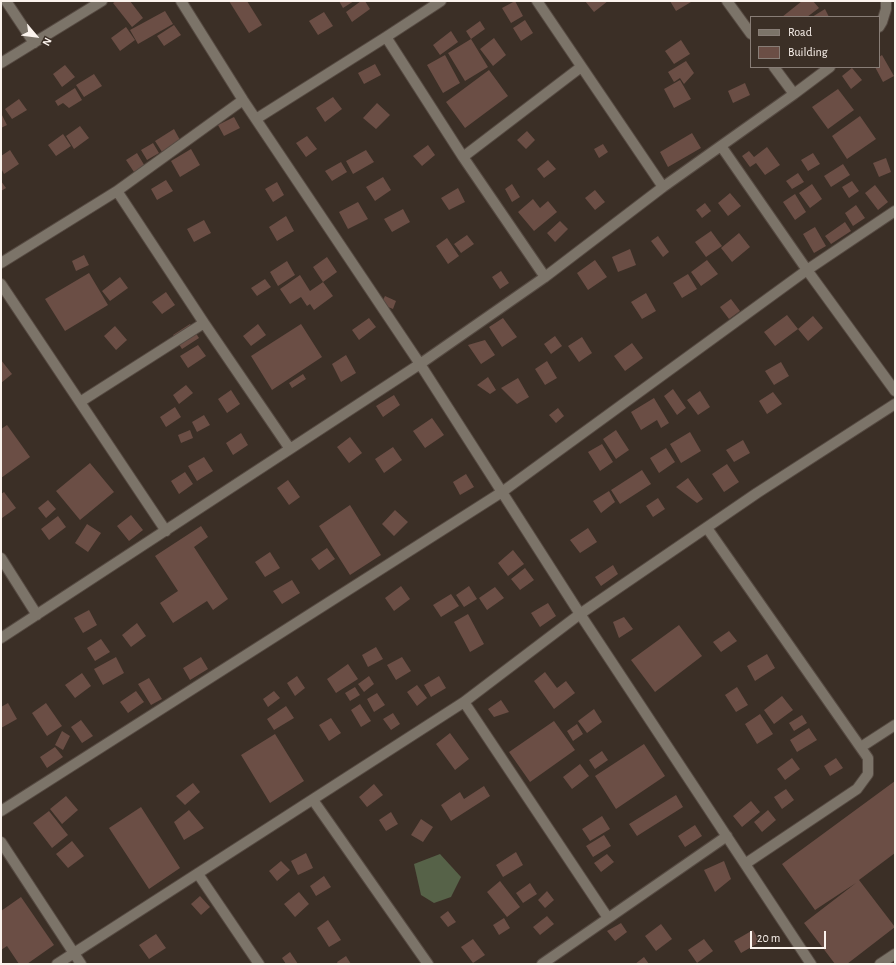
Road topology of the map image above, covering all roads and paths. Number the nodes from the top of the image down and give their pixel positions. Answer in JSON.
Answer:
{"nodes":[{"id":1,"x":6,"y":1,"type":"edge"},
{"id":2,"x":102,"y":1,"type":"edge"},
{"id":3,"x":181,"y":1,"type":"edge"},
{"id":4,"x":441,"y":1,"type":"edge"},
{"id":5,"x":537,"y":1,"type":"edge"},
{"id":6,"x":727,"y":1,"type":"edge"},
{"id":7,"x":886,"y":1,"type":"edge"},
{"id":8,"x":880,"y":25,"type":"edge"},
{"id":9,"x":750,"y":33,"type":"edge"},
{"id":10,"x":386,"y":38,"type":"junction"},
{"id":11,"x":34,"y":43,"type":"junction"},
{"id":12,"x":1,"y":62,"type":"edge"},
{"id":13,"x":581,"y":67,"type":"junction"},
{"id":14,"x":775,"y":68,"type":"edge"},
{"id":15,"x":829,"y":68,"type":"edge"},
{"id":16,"x":794,"y":94,"type":"junction"},
{"id":17,"x":243,"y":100,"type":"junction"},
{"id":18,"x":256,"y":119,"type":"junction"},
{"id":19,"x":721,"y":146,"type":"junction"},
{"id":20,"x":463,"y":157,"type":"junction"},
{"id":21,"x":663,"y":187,"type":"junction"},
{"id":22,"x":117,"y":191,"type":"junction"},
{"id":23,"x":895,"y":211,"type":"edge"},
{"id":24,"x":1,"y":263,"type":"edge"},
{"id":25,"x":807,"y":270,"type":"junction"},
{"id":26,"x":545,"y":277,"type":"junction"},
{"id":27,"x":2,"y":288,"type":"edge"},
{"id":28,"x":204,"y":323,"type":"junction"},
{"id":29,"x":420,"y":364,"type":"junction"},
{"id":30,"x":895,"y":391,"type":"edge"},
{"id":31,"x":80,"y":402,"type":"junction"},
{"id":32,"x":895,"y":404,"type":"edge"},
{"id":33,"x":290,"y":449,"type":"junction"},
{"id":34,"x":502,"y":492,"type":"junction"},
{"id":35,"x":707,"y":528,"type":"junction"},
{"id":36,"x":166,"y":531,"type":"junction"},
{"id":37,"x":1,"y":558,"type":"edge"},
{"id":38,"x":580,"y":614,"type":"junction"},
{"id":39,"x":37,"y":615,"type":"junction"},
{"id":40,"x":1,"y":638,"type":"edge"},
{"id":41,"x":464,"y":702,"type":"junction"},
{"id":42,"x":895,"y":725,"type":"edge"},
{"id":43,"x":861,"y":748,"type":"junction"},
{"id":44,"x":313,"y":800,"type":"junction"},
{"id":45,"x":1,"y":812,"type":"edge"},
{"id":46,"x":727,"y":836,"type":"junction"},
{"id":47,"x":1,"y":842,"type":"edge"},
{"id":48,"x":745,"y":864,"type":"junction"},
{"id":49,"x":198,"y":874,"type":"junction"},
{"id":50,"x":608,"y":918,"type":"junction"},
{"id":51,"x":74,"y":953,"type":"junction"},
{"id":52,"x":895,"y":954,"type":"edge"},
{"id":53,"x":57,"y":964,"type":"edge"},
{"id":54,"x":81,"y":964,"type":"edge"},
{"id":55,"x":259,"y":964,"type":"edge"},
{"id":56,"x":428,"y":964,"type":"edge"},
{"id":57,"x":542,"y":964,"type":"edge"},
{"id":58,"x":811,"y":964,"type":"edge"},
{"id":59,"x":880,"y":964,"type":"edge"}],
"edges":[{"from":1,"to":11,"type":"street"},
{"from":2,"to":11,"type":"street"},
{"from":3,"to":17,"type":"street"},
{"from":4,"to":10,"type":"street"},
{"from":5,"to":13,"type":"street"},
{"from":6,"to":9,"type":"street"},
{"from":7,"to":8,"type":"street"},
{"from":10,"to":18,"type":"street"},
{"from":10,"to":20,"type":"street"},
{"from":11,"to":12,"type":"street"},
{"from":13,"to":20,"type":"street"},
{"from":13,"to":21,"type":"street"},
{"from":14,"to":16,"type":"street"},
{"from":15,"to":16,"type":"street"},
{"from":16,"to":19,"type":"street"},
{"from":17,"to":18,"type":"street"},
{"from":17,"to":22,"type":"street"},
{"from":18,"to":29,"type":"street"},
{"from":19,"to":21,"type":"street"},
{"from":19,"to":25,"type":"street"},
{"from":20,"to":26,"type":"street"},
{"from":21,"to":26,"type":"street"},
{"from":22,"to":24,"type":"street"},
{"from":22,"to":28,"type":"street"},
{"from":23,"to":25,"type":"street"},
{"from":25,"to":30,"type":"street"},
{"from":25,"to":34,"type":"street"},
{"from":26,"to":29,"type":"street"},
{"from":27,"to":31,"type":"street"},
{"from":28,"to":31,"type":"street"},
{"from":28,"to":33,"type":"street"},
{"from":29,"to":33,"type":"street"},
{"from":29,"to":34,"type":"street"},
{"from":31,"to":36,"type":"street"},
{"from":32,"to":35,"type":"street"},
{"from":33,"to":36,"type":"street"},
{"from":34,"to":38,"type":"street"},
{"from":34,"to":45,"type":"street"},
{"from":35,"to":38,"type":"street"},
{"from":35,"to":43,"type":"street"},
{"from":36,"to":39,"type":"street"},
{"from":37,"to":39,"type":"street"},
{"from":38,"to":41,"type":"street"},
{"from":38,"to":46,"type":"street"},
{"from":39,"to":40,"type":"street"},
{"from":41,"to":44,"type":"street"},
{"from":41,"to":50,"type":"street"},
{"from":42,"to":43,"type":"street"},
{"from":43,"to":48,"type":"street"},
{"from":44,"to":49,"type":"street"},
{"from":44,"to":56,"type":"street"},
{"from":46,"to":48,"type":"street"},
{"from":46,"to":50,"type":"street"},
{"from":47,"to":51,"type":"street"},
{"from":48,"to":58,"type":"street"},
{"from":49,"to":51,"type":"street"},
{"from":49,"to":55,"type":"street"},
{"from":50,"to":57,"type":"street"},
{"from":51,"to":53,"type":"street"},
{"from":51,"to":54,"type":"street"},
{"from":52,"to":59,"type":"street"}]}
